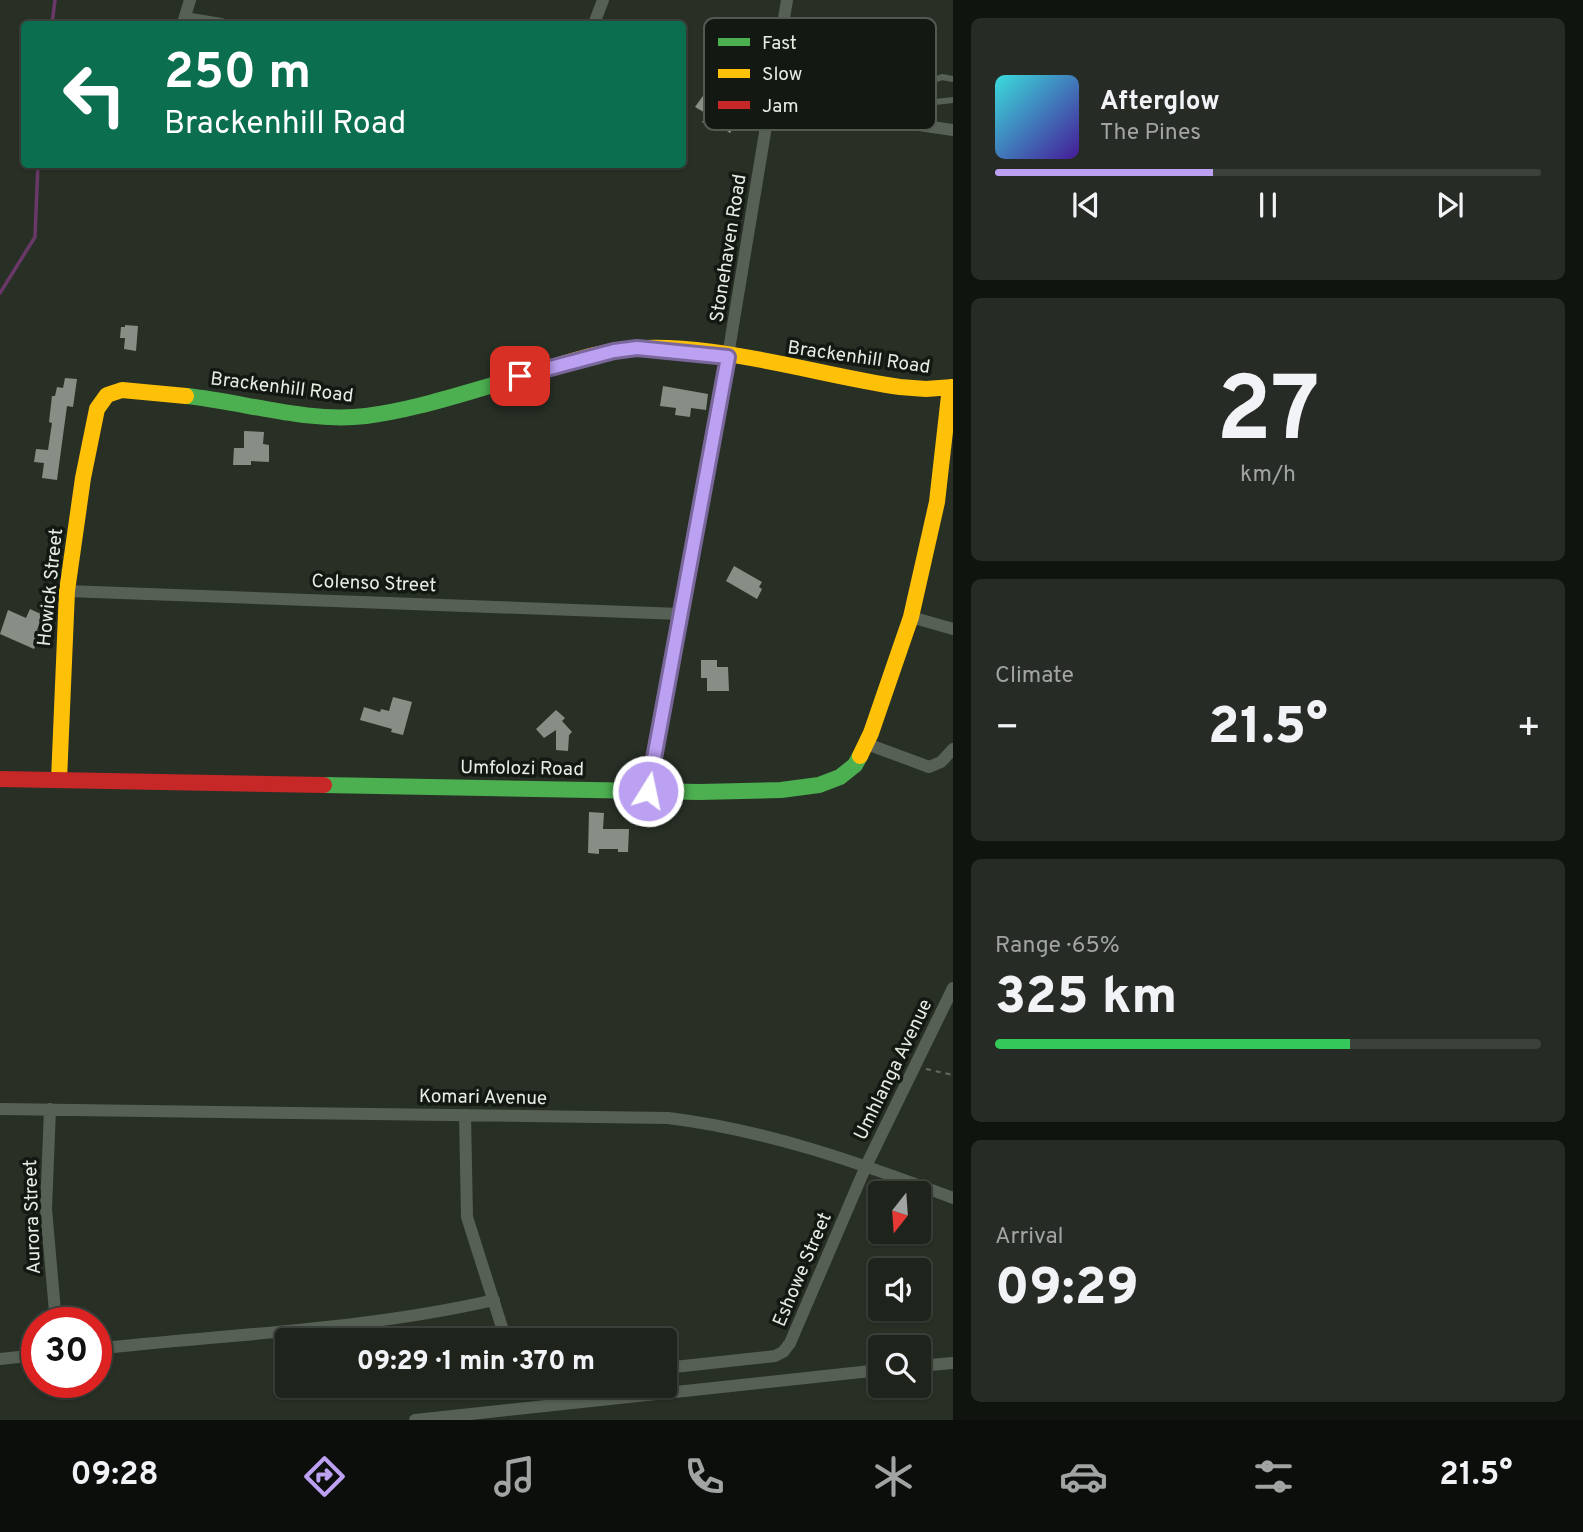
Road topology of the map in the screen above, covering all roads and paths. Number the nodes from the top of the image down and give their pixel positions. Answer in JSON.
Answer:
{"nodes":[{"id":1,"x":190,"y":0,"type":"edge"},
{"id":2,"x":604,"y":0,"type":"edge"},
{"id":3,"x":787,"y":0,"type":"edge"},
{"id":4,"x":784,"y":18,"type":"edge"},
{"id":5,"x":184,"y":21,"type":"edge"},
{"id":6,"x":595,"y":21,"type":"edge"},
{"id":7,"x":936,"y":79,"type":"edge"},
{"id":8,"x":953,"y":79,"type":"edge"},
{"id":9,"x":766,"y":130,"type":"edge"},
{"id":10,"x":728,"y":357,"type":"junction"},
{"id":11,"x":952,"y":387,"type":"edge"},
{"id":12,"x":101,"y":400,"type":"joint"},
{"id":13,"x":66,"y":591,"type":"junction"},
{"id":14,"x":680,"y":614,"type":"junction"},
{"id":15,"x":911,"y":617,"type":"junction"},
{"id":16,"x":953,"y":629,"type":"edge"},
{"id":17,"x":867,"y":744,"type":"junction"},
{"id":18,"x":953,"y":749,"type":"edge"},
{"id":19,"x":0,"y":779,"type":"edge"},
{"id":20,"x":59,"y":780,"type":"junction"},
{"id":21,"x":648,"y":791,"type":"junction"},
{"id":22,"x":953,"y":988,"type":"edge"},
{"id":23,"x":915,"y":1066,"type":"junction"},
{"id":24,"x":953,"y":1075,"type":"edge"},
{"id":25,"x":0,"y":1109,"type":"edge"},
{"id":26,"x":50,"y":1109,"type":"junction"},
{"id":27,"x":465,"y":1115,"type":"junction"},
{"id":28,"x":866,"y":1166,"type":"junction"},
{"id":29,"x":953,"y":1198,"type":"edge"},
{"id":30,"x":494,"y":1300,"type":"junction"},
{"id":31,"x":55,"y":1307,"type":"edge"},
{"id":32,"x":502,"y":1328,"type":"edge"},
{"id":33,"x":112,"y":1347,"type":"edge"},
{"id":34,"x":21,"y":1357,"type":"edge"},
{"id":35,"x":0,"y":1359,"type":"edge"},
{"id":36,"x":953,"y":1363,"type":"edge"},
{"id":37,"x":931,"y":1365,"type":"edge"},
{"id":38,"x":677,"y":1367,"type":"edge"},
{"id":39,"x":868,"y":1371,"type":"edge"},
{"id":40,"x":415,"y":1420,"type":"edge"}],
"edges":[{"from":1,"to":5,"type":"street"},
{"from":2,"to":6,"type":"street"},
{"from":3,"to":4,"type":"street","name":"Stonehaven Road"},
{"from":7,"to":8,"type":"lane"},
{"from":9,"to":10,"type":"street","name":"Stonehaven Road"},
{"from":10,"to":11,"type":"street","name":"Brackenhill Road"},
{"from":10,"to":12,"type":"street","name":"Brackenhill Road"},
{"from":10,"to":14,"type":"street","name":"Stonehaven Road"},
{"from":11,"to":15,"type":"street","name":"Umfolozi Road"},
{"from":12,"to":13,"type":"street","name":"Howick Street"},
{"from":13,"to":14,"type":"street","name":"Colenso Street"},
{"from":13,"to":20,"type":"street","name":"Howick Street"},
{"from":14,"to":21,"type":"street","name":"Stonehaven Road"},
{"from":15,"to":16,"type":"street"},
{"from":15,"to":17,"type":"street","name":"Umfolozi Road"},
{"from":17,"to":18,"type":"street"},
{"from":17,"to":21,"type":"street","name":"Umfolozi Road"},
{"from":19,"to":20,"type":"street","name":"Umfolozi Road"},
{"from":20,"to":21,"type":"street","name":"Umfolozi Road"},
{"from":22,"to":23,"type":"street","name":"Umhlanga Avenue"},
{"from":23,"to":24,"type":"path"},
{"from":23,"to":28,"type":"street","name":"Umhlanga Avenue"},
{"from":25,"to":26,"type":"street","name":"Komari Avenue"},
{"from":26,"to":27,"type":"street","name":"Komari Avenue"},
{"from":26,"to":31,"type":"street","name":"Aurora Street"},
{"from":27,"to":28,"type":"street","name":"Komari Avenue"},
{"from":27,"to":30,"type":"street"},
{"from":28,"to":29,"type":"street","name":"Komari Avenue"},
{"from":28,"to":38,"type":"street","name":"Eshowe Street"},
{"from":30,"to":32,"type":"street"},
{"from":30,"to":33,"type":"street"},
{"from":34,"to":35,"type":"street"},
{"from":36,"to":37,"type":"street"},
{"from":39,"to":40,"type":"street"}]}
